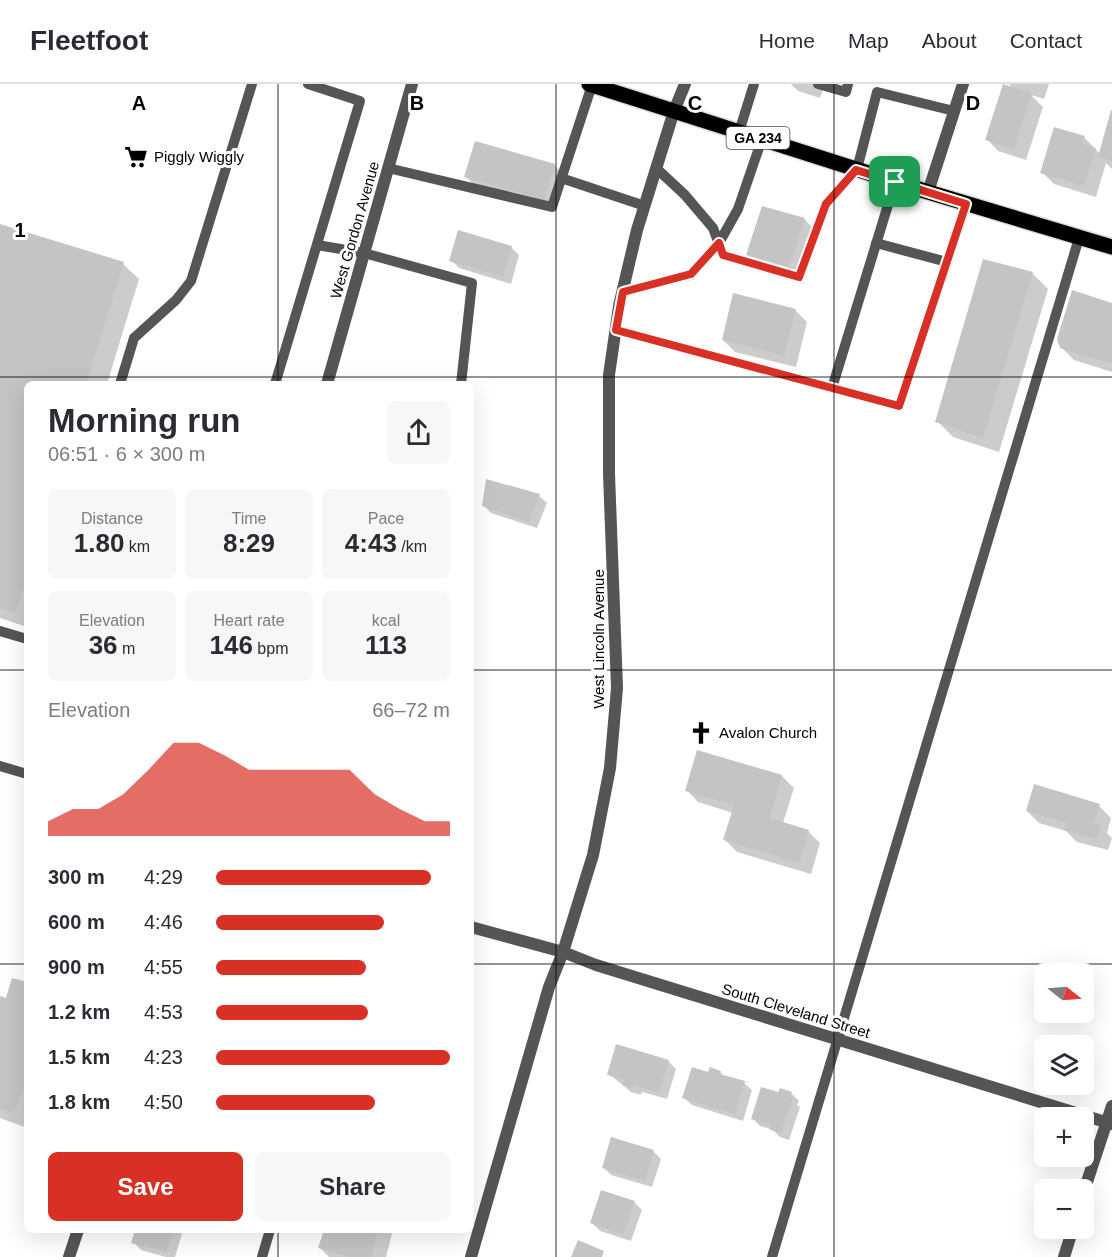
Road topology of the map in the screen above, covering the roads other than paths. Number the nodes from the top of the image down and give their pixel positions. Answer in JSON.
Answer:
{"nodes":[{"id":1,"x":252,"y":84,"type":"edge"},
{"id":2,"x":308,"y":84,"type":"edge"},
{"id":3,"x":412,"y":84,"type":"edge"},
{"id":4,"x":590,"y":84,"type":"edge"},
{"id":5,"x":685,"y":84,"type":"edge"},
{"id":6,"x":754,"y":84,"type":"edge"},
{"id":7,"x":818,"y":84,"type":"edge"},
{"id":8,"x":848,"y":84,"type":"edge"},
{"id":9,"x":963,"y":84,"type":"edge"},
{"id":10,"x":615,"y":88,"type":"edge"},
{"id":11,"x":674,"y":111,"type":"junction"},
{"id":12,"x":954,"y":111,"type":"junction"},
{"id":13,"x":739,"y":132,"type":"junction"},
{"id":14,"x":762,"y":139,"type":"junction"},
{"id":15,"x":388,"y":168,"type":"junction"},
{"id":16,"x":656,"y":168,"type":"junction"},
{"id":17,"x":856,"y":170,"type":"junction"},
{"id":18,"x":561,"y":178,"type":"junction"},
{"id":19,"x":895,"y":182,"type":"junction"},
{"id":20,"x":928,"y":192,"type":"junction"},
{"id":21,"x":966,"y":204,"type":"junction"},
{"id":22,"x":645,"y":206,"type":"junction"},
{"id":23,"x":1079,"y":237,"type":"junction"},
{"id":24,"x":719,"y":243,"type":"junction"},
{"id":25,"x":876,"y":243,"type":"junction"},
{"id":26,"x":317,"y":245,"type":"junction"},
{"id":27,"x":1112,"y":247,"type":"edge"},
{"id":28,"x":364,"y":253,"type":"junction"},
{"id":29,"x":947,"y":262,"type":"junction"},
{"id":30,"x":623,"y":292,"type":"junction"},
{"id":31,"x":616,"y":330,"type":"junction"},
{"id":32,"x":121,"y":381,"type":"edge"},
{"id":33,"x":276,"y":381,"type":"edge"},
{"id":34,"x":328,"y":381,"type":"edge"},
{"id":35,"x":461,"y":381,"type":"edge"},
{"id":36,"x":832,"y":388,"type":"junction"},
{"id":37,"x":0,"y":631,"type":"edge"},
{"id":38,"x":24,"y":638,"type":"edge"},
{"id":39,"x":0,"y":766,"type":"edge"},
{"id":40,"x":24,"y":773,"type":"edge"},
{"id":41,"x":474,"y":928,"type":"edge"},
{"id":42,"x":563,"y":952,"type":"junction"},
{"id":43,"x":838,"y":1039,"type":"junction"},
{"id":44,"x":1112,"y":1106,"type":"edge"},
{"id":45,"x":1109,"y":1124,"type":"edge"},
{"id":46,"x":1089,"y":1179,"type":"edge"},
{"id":47,"x":77,"y":1233,"type":"edge"},
{"id":48,"x":269,"y":1233,"type":"edge"},
{"id":49,"x":1069,"y":1239,"type":"edge"},
{"id":50,"x":69,"y":1257,"type":"edge"},
{"id":51,"x":262,"y":1257,"type":"edge"},
{"id":52,"x":471,"y":1257,"type":"edge"},
{"id":53,"x":772,"y":1257,"type":"edge"},
{"id":54,"x":1064,"y":1257,"type":"edge"}],
"edges":[{"from":1,"to":32,"type":"lane"},
{"from":2,"to":26,"type":"lane"},
{"from":3,"to":15,"type":"street","name":"West Gordon Avenue"},
{"from":4,"to":10,"type":"main road","number":"GA 234"},
{"from":4,"to":18,"type":"lane"},
{"from":5,"to":11,"type":"street","name":"West Lincoln Avenue"},
{"from":6,"to":13,"type":"lane"},
{"from":7,"to":8,"type":"lane"},
{"from":9,"to":12,"type":"street"},
{"from":10,"to":11,"type":"main road","number":"GA 234"},
{"from":11,"to":13,"type":"main road","number":"GA 234"},
{"from":11,"to":16,"type":"street","name":"West Lincoln Avenue"},
{"from":12,"to":17,"type":"lane"},
{"from":12,"to":20,"type":"street"},
{"from":13,"to":14,"type":"main road","number":"GA 234"},
{"from":14,"to":17,"type":"main road","number":"GA 234"},
{"from":14,"to":24,"type":"lane"},
{"from":15,"to":18,"type":"lane"},
{"from":15,"to":28,"type":"street","name":"West Gordon Avenue"},
{"from":16,"to":22,"type":"street","name":"West Lincoln Avenue"},
{"from":16,"to":24,"type":"lane"},
{"from":17,"to":19,"type":"main road","number":"GA 234"},
{"from":17,"to":24,"type":"lane"},
{"from":18,"to":22,"type":"lane"},
{"from":19,"to":20,"type":"main road","number":"GA 234"},
{"from":19,"to":25,"type":"lane"},
{"from":20,"to":21,"type":"main road","number":"GA 234"},
{"from":21,"to":23,"type":"main road","number":"GA 234"},
{"from":21,"to":29,"type":"lane"},
{"from":22,"to":30,"type":"street","name":"West Lincoln Avenue"},
{"from":23,"to":27,"type":"main road","number":"GA 234"},
{"from":23,"to":43,"type":"lane"},
{"from":24,"to":30,"type":"lane"},
{"from":25,"to":29,"type":"lane"},
{"from":25,"to":36,"type":"lane"},
{"from":26,"to":28,"type":"lane"},
{"from":26,"to":33,"type":"lane"},
{"from":28,"to":34,"type":"street","name":"West Gordon Avenue"},
{"from":28,"to":35,"type":"lane"},
{"from":29,"to":36,"type":"lane"},
{"from":30,"to":31,"type":"street","name":"West Lincoln Avenue"},
{"from":31,"to":36,"type":"lane"},
{"from":31,"to":42,"type":"street","name":"West Lincoln Avenue"},
{"from":37,"to":38,"type":"lane"},
{"from":39,"to":40,"type":"lane"},
{"from":41,"to":42,"type":"street","name":"South Cleveland Street"},
{"from":42,"to":43,"type":"street","name":"South Cleveland Street"},
{"from":42,"to":52,"type":"street","name":"West Lincoln Avenue"},
{"from":43,"to":45,"type":"street","name":"South Cleveland Street"},
{"from":43,"to":53,"type":"lane"},
{"from":44,"to":45,"type":"street"},
{"from":45,"to":46,"type":"street"},
{"from":47,"to":50,"type":"street"},
{"from":48,"to":51,"type":"lane"},
{"from":49,"to":54,"type":"street"}]}
